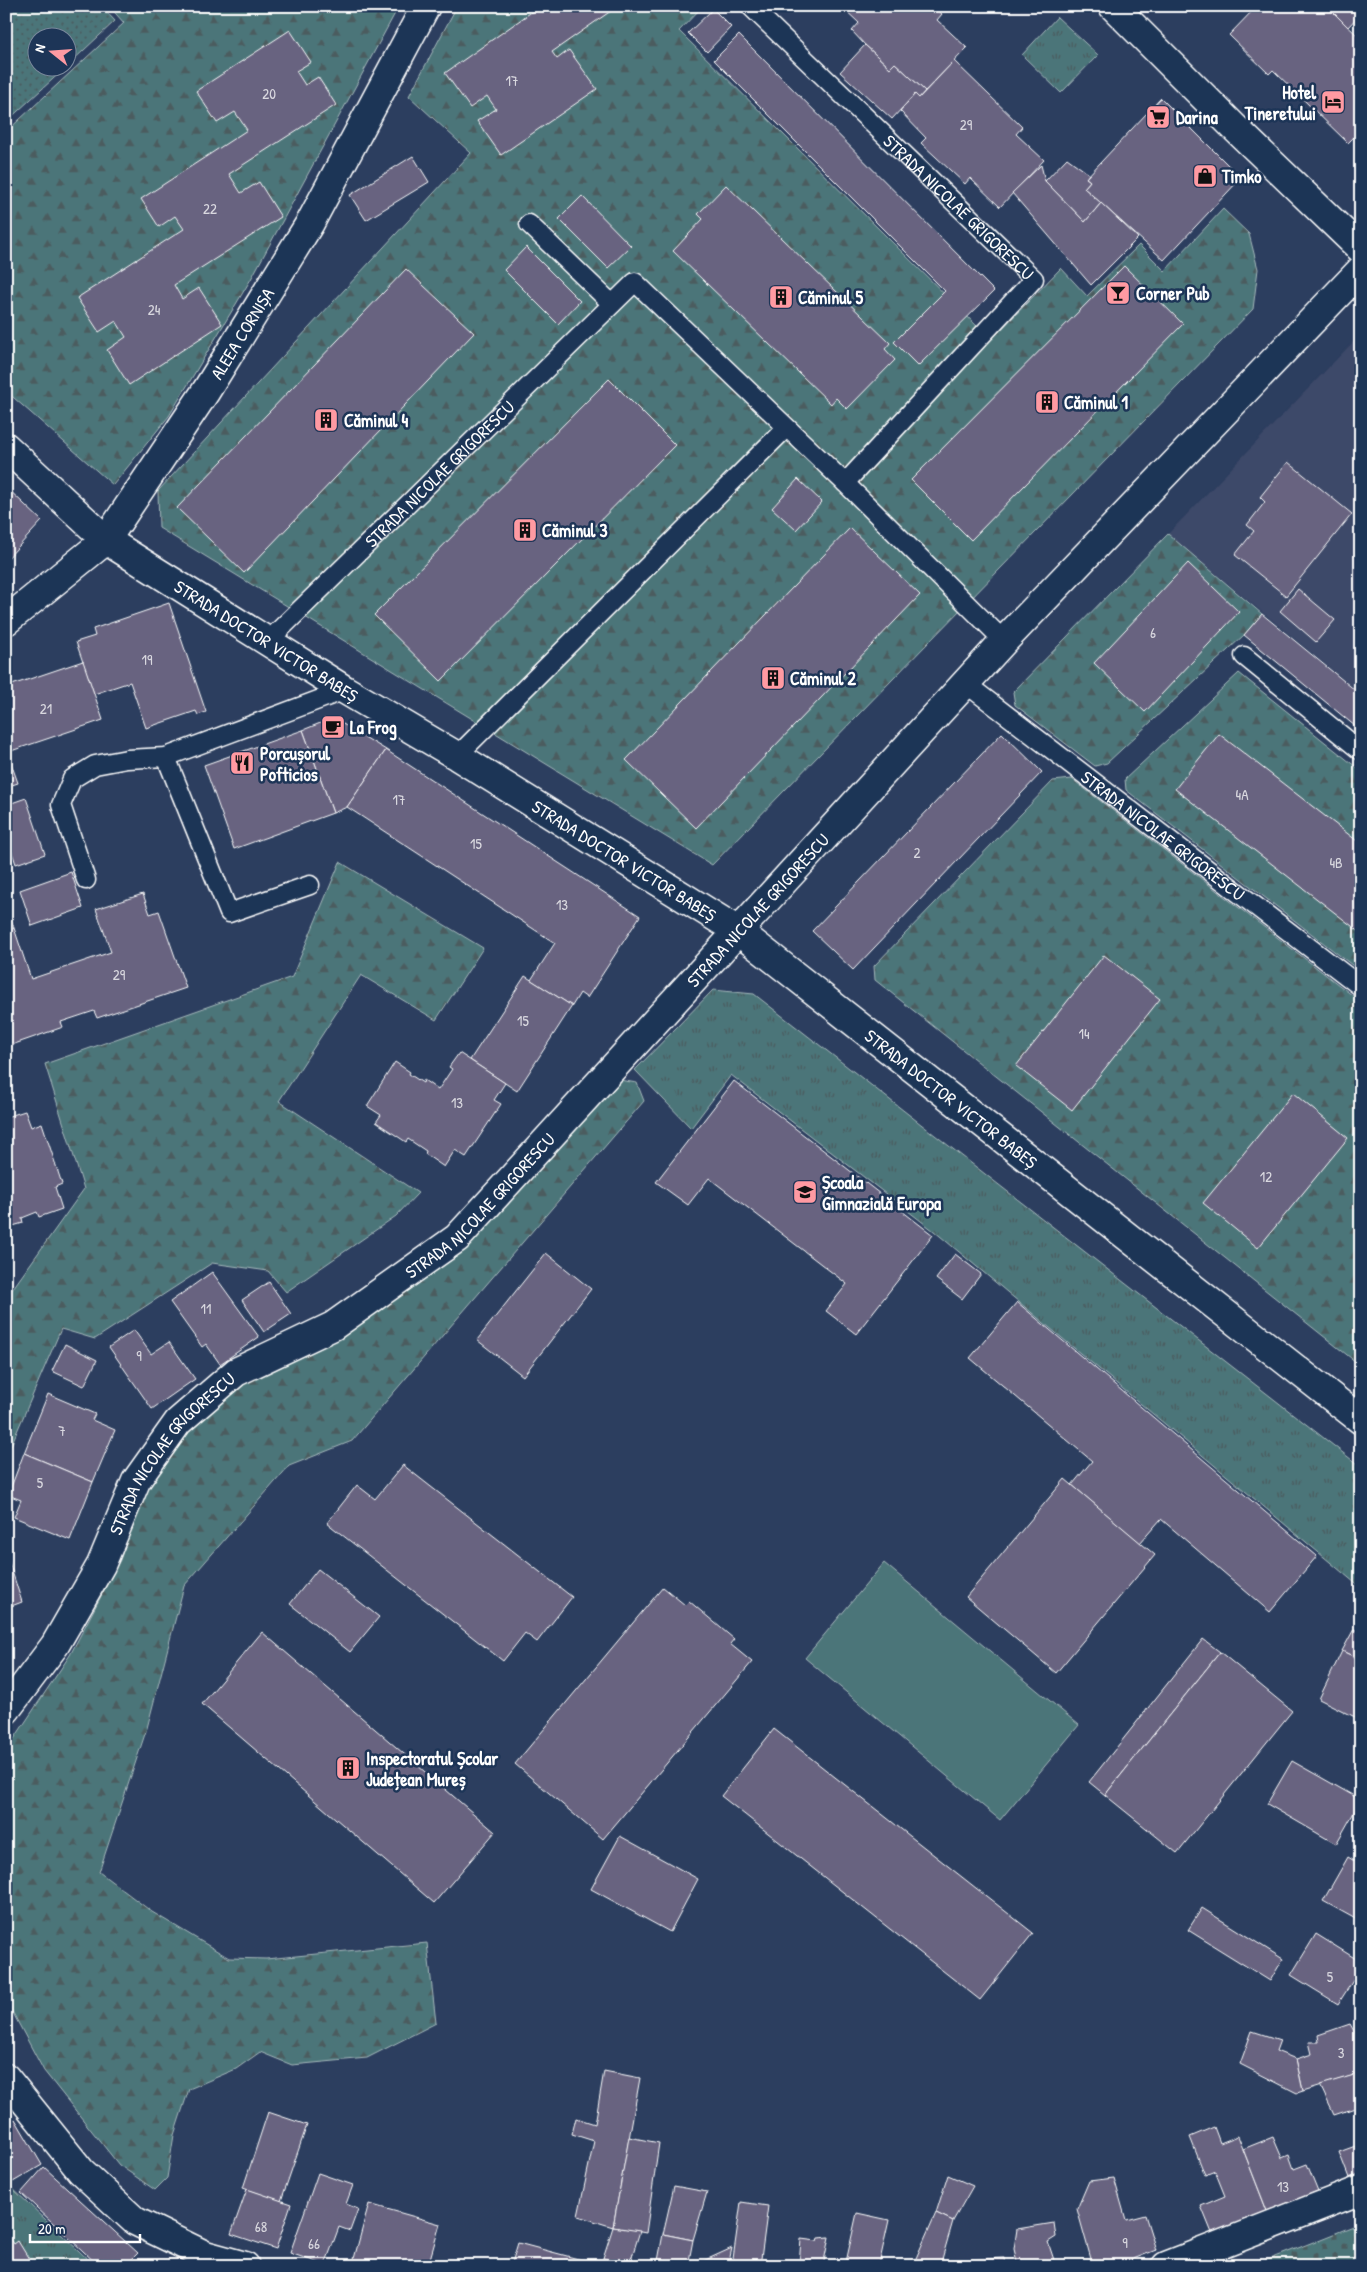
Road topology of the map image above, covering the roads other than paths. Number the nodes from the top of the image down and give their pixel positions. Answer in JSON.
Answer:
{"nodes":[{"id":1,"x":426,"y":6,"type":"edge"},
{"id":2,"x":750,"y":6,"type":"edge"},
{"id":3,"x":1114,"y":6,"type":"edge"},
{"id":4,"x":529,"y":224,"type":"dead end"},
{"id":5,"x":1361,"y":249,"type":"edge"},
{"id":6,"x":1361,"y":270,"type":"edge"},
{"id":7,"x":612,"y":304,"type":"junction"},
{"id":8,"x":786,"y":428,"type":"junction"},
{"id":9,"x":6,"y":447,"type":"edge"},
{"id":10,"x":845,"y":483,"type":"junction"},
{"id":11,"x":106,"y":540,"type":"junction"},
{"id":12,"x":6,"y":621,"type":"edge"},
{"id":13,"x":1004,"y":640,"type":"junction"},
{"id":14,"x":267,"y":642,"type":"junction"},
{"id":15,"x":1244,"y":656,"type":"dead end"},
{"id":16,"x":965,"y":683,"type":"junction"},
{"id":17,"x":345,"y":690,"type":"junction"},
{"id":18,"x":1361,"y":751,"type":"edge"},
{"id":19,"x":457,"y":756,"type":"junction"},
{"id":20,"x":166,"y":757,"type":"junction"},
{"id":21,"x":86,"y":880,"type":"dead end"},
{"id":22,"x":310,"y":886,"type":"dead end"},
{"id":23,"x":738,"y":931,"type":"junction"},
{"id":24,"x":1361,"y":987,"type":"edge"},
{"id":25,"x":1361,"y":1420,"type":"edge"},
{"id":26,"x":6,"y":1710,"type":"edge"},
{"id":27,"x":6,"y":2078,"type":"edge"},
{"id":28,"x":1361,"y":2190,"type":"edge"},
{"id":29,"x":245,"y":2266,"type":"edge"},
{"id":30,"x":1166,"y":2266,"type":"edge"}],
"edges":[{"from":1,"to":11,"type":"street","name":"ALEEA CORNIȘA"},
{"from":2,"to":10,"type":"lane","name":"STRADA NICOLAE GRIGORESCU"},
{"from":3,"to":5,"type":"street"},
{"from":4,"to":7,"type":"lane"},
{"from":6,"to":13,"type":"street","name":"STRADA NICOLAE GRIGORESCU"},
{"from":7,"to":8,"type":"lane","name":"STRADA NICOLAE GRIGORESCU"},
{"from":7,"to":14,"type":"lane","name":"STRADA NICOLAE GRIGORESCU"},
{"from":8,"to":10,"type":"lane","name":"STRADA NICOLAE GRIGORESCU"},
{"from":8,"to":19,"type":"lane"},
{"from":9,"to":11,"type":"street","name":"STRADA DOCTOR VICTOR BABEȘ"},
{"from":10,"to":13,"type":"lane","name":"STRADA NICOLAE GRIGORESCU"},
{"from":11,"to":12,"type":"street","name":"ALEEA CORNIȘA"},
{"from":11,"to":14,"type":"street","name":"STRADA DOCTOR VICTOR BABEȘ"},
{"from":13,"to":16,"type":"street","name":"STRADA NICOLAE GRIGORESCU"},
{"from":14,"to":17,"type":"street","name":"STRADA DOCTOR VICTOR BABEȘ"},
{"from":15,"to":18,"type":"lane"},
{"from":16,"to":23,"type":"street","name":"STRADA NICOLAE GRIGORESCU"},
{"from":16,"to":24,"type":"lane","name":"STRADA NICOLAE GRIGORESCU"},
{"from":17,"to":19,"type":"street","name":"STRADA DOCTOR VICTOR BABEȘ"},
{"from":17,"to":20,"type":"lane"},
{"from":19,"to":23,"type":"street","name":"STRADA DOCTOR VICTOR BABEȘ"},
{"from":20,"to":21,"type":"lane"},
{"from":20,"to":22,"type":"lane"},
{"from":23,"to":25,"type":"street","name":"STRADA DOCTOR VICTOR BABEȘ"},
{"from":23,"to":26,"type":"street","name":"STRADA NICOLAE GRIGORESCU"},
{"from":27,"to":29,"type":"street"},
{"from":28,"to":30,"type":"street"}]}
